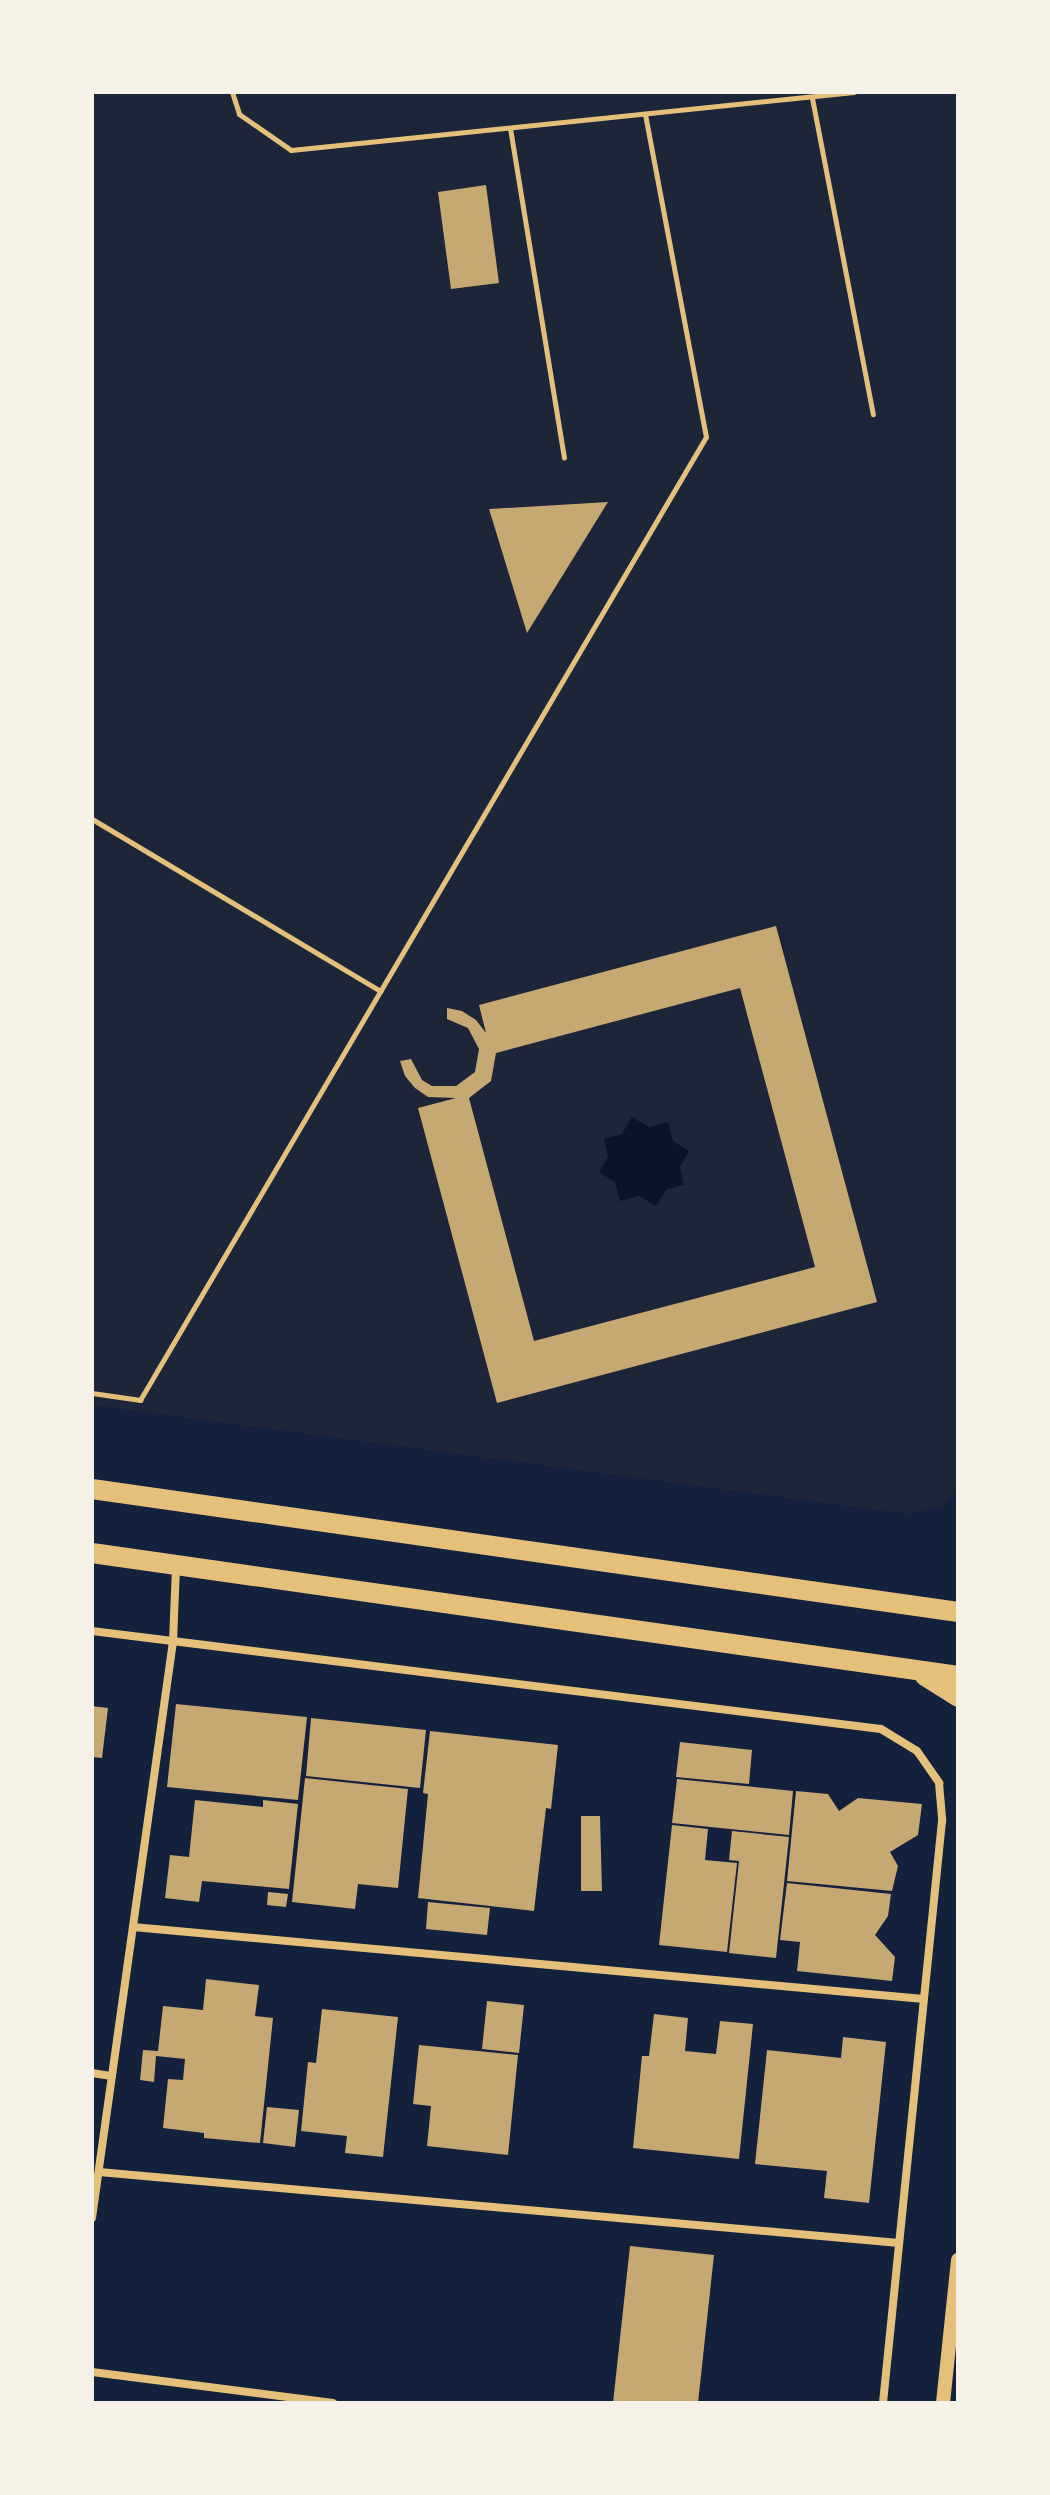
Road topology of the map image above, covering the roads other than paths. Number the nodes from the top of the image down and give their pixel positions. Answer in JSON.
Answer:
{"nodes":[{"id":1,"x":92,"y":1489,"type":"edge"},
{"id":2,"x":92,"y":1553,"type":"edge"},
{"id":3,"x":176,"y":1565,"type":"junction"},
{"id":4,"x":958,"y":1595,"type":"edge"},
{"id":5,"x":882,"y":1601,"type":"junction"},
{"id":6,"x":958,"y":1612,"type":"edge"},
{"id":7,"x":92,"y":1631,"type":"edge"},
{"id":8,"x":173,"y":1642,"type":"junction"},
{"id":9,"x":915,"y":1670,"type":"junction"},
{"id":10,"x":958,"y":1676,"type":"edge"},
{"id":11,"x":958,"y":1697,"type":"edge"},
{"id":12,"x":133,"y":1927,"type":"junction"},
{"id":13,"x":924,"y":1999,"type":"junction"},
{"id":14,"x":92,"y":2073,"type":"edge"},
{"id":15,"x":112,"y":2076,"type":"junction"},
{"id":16,"x":99,"y":2172,"type":"junction"},
{"id":17,"x":92,"y":2218,"type":"edge"},
{"id":18,"x":899,"y":2243,"type":"junction"},
{"id":19,"x":958,"y":2260,"type":"edge"},
{"id":20,"x":92,"y":2372,"type":"edge"},
{"id":21,"x":333,"y":2403,"type":"edge"},
{"id":22,"x":883,"y":2403,"type":"edge"},
{"id":23,"x":943,"y":2403,"type":"edge"}],
"edges":[{"from":1,"to":5,"type":"main road"},
{"from":2,"to":3,"type":"main road"},
{"from":3,"to":8,"type":"street"},
{"from":3,"to":9,"type":"main road"},
{"from":4,"to":5,"type":"main road"},
{"from":5,"to":6,"type":"main road"},
{"from":7,"to":8,"type":"street"},
{"from":8,"to":12,"type":"street"},
{"from":8,"to":13,"type":"street"},
{"from":9,"to":10,"type":"main road"},
{"from":9,"to":11,"type":"main road"},
{"from":12,"to":13,"type":"street"},
{"from":12,"to":15,"type":"street"},
{"from":13,"to":18,"type":"street"},
{"from":14,"to":15,"type":"street"},
{"from":15,"to":16,"type":"street"},
{"from":16,"to":17,"type":"street"},
{"from":16,"to":18,"type":"street"},
{"from":18,"to":22,"type":"street"},
{"from":19,"to":23,"type":"street"},
{"from":20,"to":21,"type":"street"}]}
